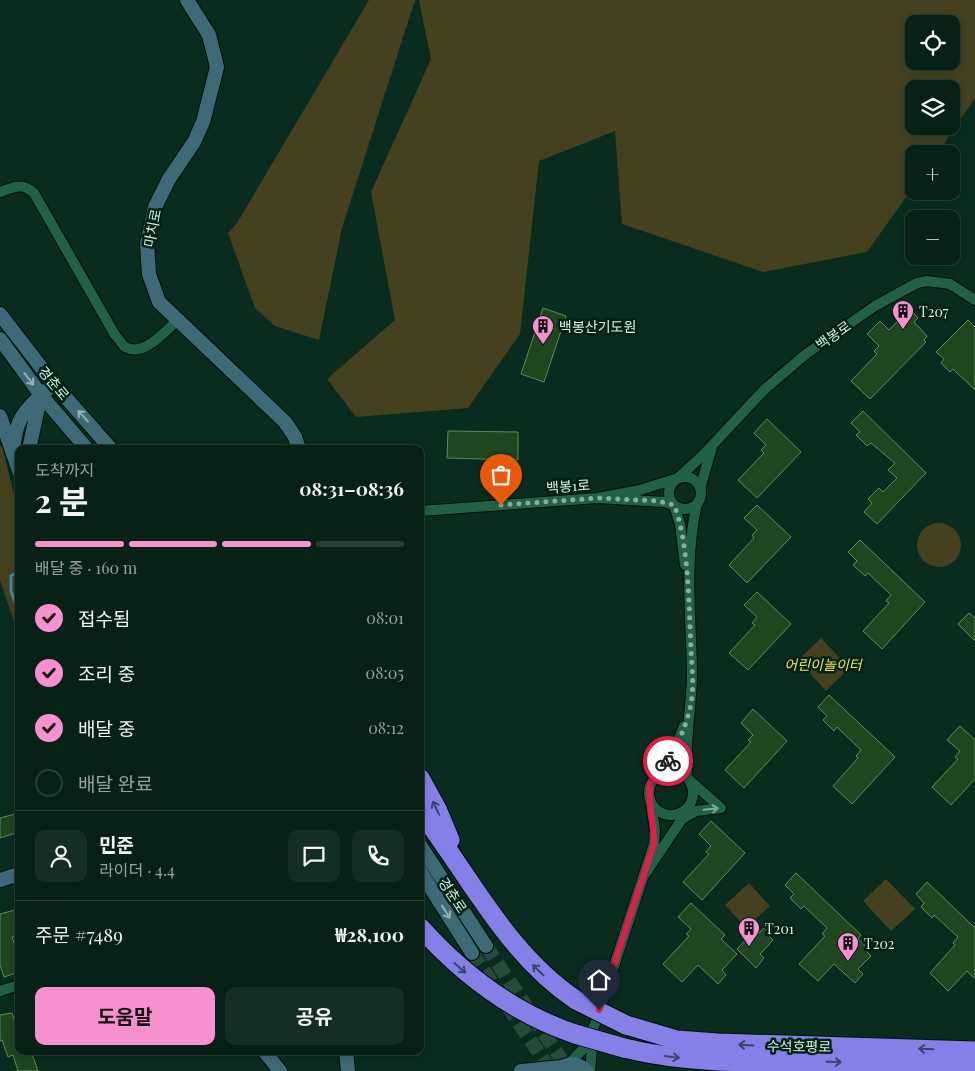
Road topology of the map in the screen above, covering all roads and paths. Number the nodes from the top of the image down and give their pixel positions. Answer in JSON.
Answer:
{"nodes":[{"id":1,"x":187,"y":0,"type":"edge"},
{"id":2,"x":0,"y":192,"type":"edge"},
{"id":3,"x":975,"y":300,"type":"edge"},
{"id":4,"x":0,"y":314,"type":"edge"},
{"id":5,"x":178,"y":320,"type":"junction"},
{"id":6,"x":0,"y":340,"type":"edge"},
{"id":7,"x":54,"y":384,"type":"junction"},
{"id":8,"x":41,"y":395,"type":"junction"},
{"id":9,"x":0,"y":416,"type":"edge"},
{"id":10,"x":713,"y":443,"type":"junction"},
{"id":11,"x":29,"y":445,"type":"edge"},
{"id":12,"x":84,"y":445,"type":"edge"},
{"id":13,"x":108,"y":445,"type":"edge"},
{"id":14,"x":298,"y":445,"type":"edge"},
{"id":15,"x":13,"y":453,"type":"junction"},
{"id":16,"x":15,"y":459,"type":"edge"},
{"id":17,"x":678,"y":478,"type":"junction"},
{"id":18,"x":700,"y":489,"type":"junction"},
{"id":19,"x":598,"y":498,"type":"junction"},
{"id":20,"x":697,"y":504,"type":"junction"},
{"id":21,"x":674,"y":505,"type":"junction"},
{"id":22,"x":424,"y":512,"type":"edge"},
{"id":23,"x":689,"y":598,"type":"junction"},
{"id":24,"x":691,"y":704,"type":"junction"},
{"id":25,"x":658,"y":775,"type":"junction"},
{"id":26,"x":687,"y":778,"type":"junction"},
{"id":27,"x":424,"y":785,"type":"edge"},
{"id":28,"x":651,"y":804,"type":"junction"},
{"id":29,"x":678,"y":815,"type":"junction"},
{"id":30,"x":424,"y":817,"type":"edge"},
{"id":31,"x":424,"y":851,"type":"edge"},
{"id":32,"x":461,"y":869,"type":"junction"},
{"id":33,"x":15,"y":875,"type":"edge"},
{"id":34,"x":424,"y":877,"type":"edge"},
{"id":35,"x":643,"y":877,"type":"junction"},
{"id":36,"x":0,"y":880,"type":"edge"},
{"id":37,"x":424,"y":931,"type":"edge"},
{"id":38,"x":486,"y":946,"type":"tunnel mouth"},
{"id":39,"x":472,"y":953,"type":"tunnel mouth"},
{"id":40,"x":15,"y":986,"type":"edge"},
{"id":41,"x":0,"y":992,"type":"edge"},
{"id":42,"x":595,"y":1024,"type":"junction"},
{"id":43,"x":975,"y":1051,"type":"edge"},
{"id":44,"x":265,"y":1055,"type":"edge"},
{"id":45,"x":266,"y":1055,"type":"edge"},
{"id":46,"x":563,"y":1067,"type":"edge"},
{"id":47,"x":975,"y":1068,"type":"edge"},
{"id":48,"x":272,"y":1071,"type":"edge"},
{"id":49,"x":280,"y":1071,"type":"edge"},
{"id":50,"x":521,"y":1071,"type":"edge"},
{"id":51,"x":589,"y":1071,"type":"edge"}],
"edges":[{"from":1,"to":5,"type":"street","name":"마치로"},
{"from":2,"to":5,"type":"street"},
{"from":3,"to":10,"type":"street","name":"백봉로"},
{"from":4,"to":7,"type":"street","name":"경춘로"},
{"from":5,"to":14,"type":"street","name":"마치로"},
{"from":6,"to":8,"type":"street","name":"경춘로","one_way":true},
{"from":7,"to":8,"type":"street"},
{"from":13,"to":7,"type":"street","name":"경춘로","one_way":true},
{"from":8,"to":11,"type":"street"},
{"from":8,"to":12,"type":"street","name":"경춘로"},
{"from":8,"to":15,"type":"street"},
{"from":9,"to":15,"type":"street"},
{"from":10,"to":17,"type":"street","name":"백봉로"},
{"from":10,"to":18,"type":"street","name":"백봉로"},
{"from":15,"to":16,"type":"street"},
{"from":17,"to":18,"type":"street"},
{"from":17,"to":19,"type":"street","name":"백봉1로"},
{"from":17,"to":21,"type":"street"},
{"from":18,"to":20,"type":"street"},
{"from":19,"to":21,"type":"street","name":"백봉1로"},
{"from":19,"to":22,"type":"street","name":"백봉1로"},
{"from":20,"to":21,"type":"street"},
{"from":20,"to":23,"type":"street"},
{"from":21,"to":23,"type":"street"},
{"from":23,"to":24,"type":"street"},
{"from":24,"to":25,"type":"street"},
{"from":24,"to":26,"type":"street"},
{"from":25,"to":26,"type":"street"},
{"from":25,"to":28,"type":"street"},
{"from":26,"to":29,"type":"street"},
{"from":35,"to":26,"type":"street","one_way":true},
{"from":32,"to":27,"type":"highway","one_way":true},
{"from":28,"to":29,"type":"street"},
{"from":28,"to":35,"type":"street"},
{"from":29,"to":35,"type":"street"},
{"from":30,"to":32,"type":"highway"},
{"from":31,"to":38,"type":"street","name":"경춘로"},
{"from":43,"to":32,"type":"highway","name":"수석호평로","one_way":true,"bridge":true},
{"from":33,"to":36,"type":"street"},
{"from":34,"to":39,"type":"street","name":"경춘로","one_way":true},
{"from":35,"to":42,"type":"street"},
{"from":37,"to":47,"type":"highway","name":"수석호평로","one_way":true,"bridge":true},
{"from":40,"to":41,"type":"street"},
{"from":42,"to":46,"type":"street"},
{"from":42,"to":51,"type":"street"},
{"from":44,"to":48,"type":"street"},
{"from":45,"to":49,"type":"street"},
{"from":46,"to":50,"type":"street"},
{"from":46,"to":51,"type":"street"}]}
